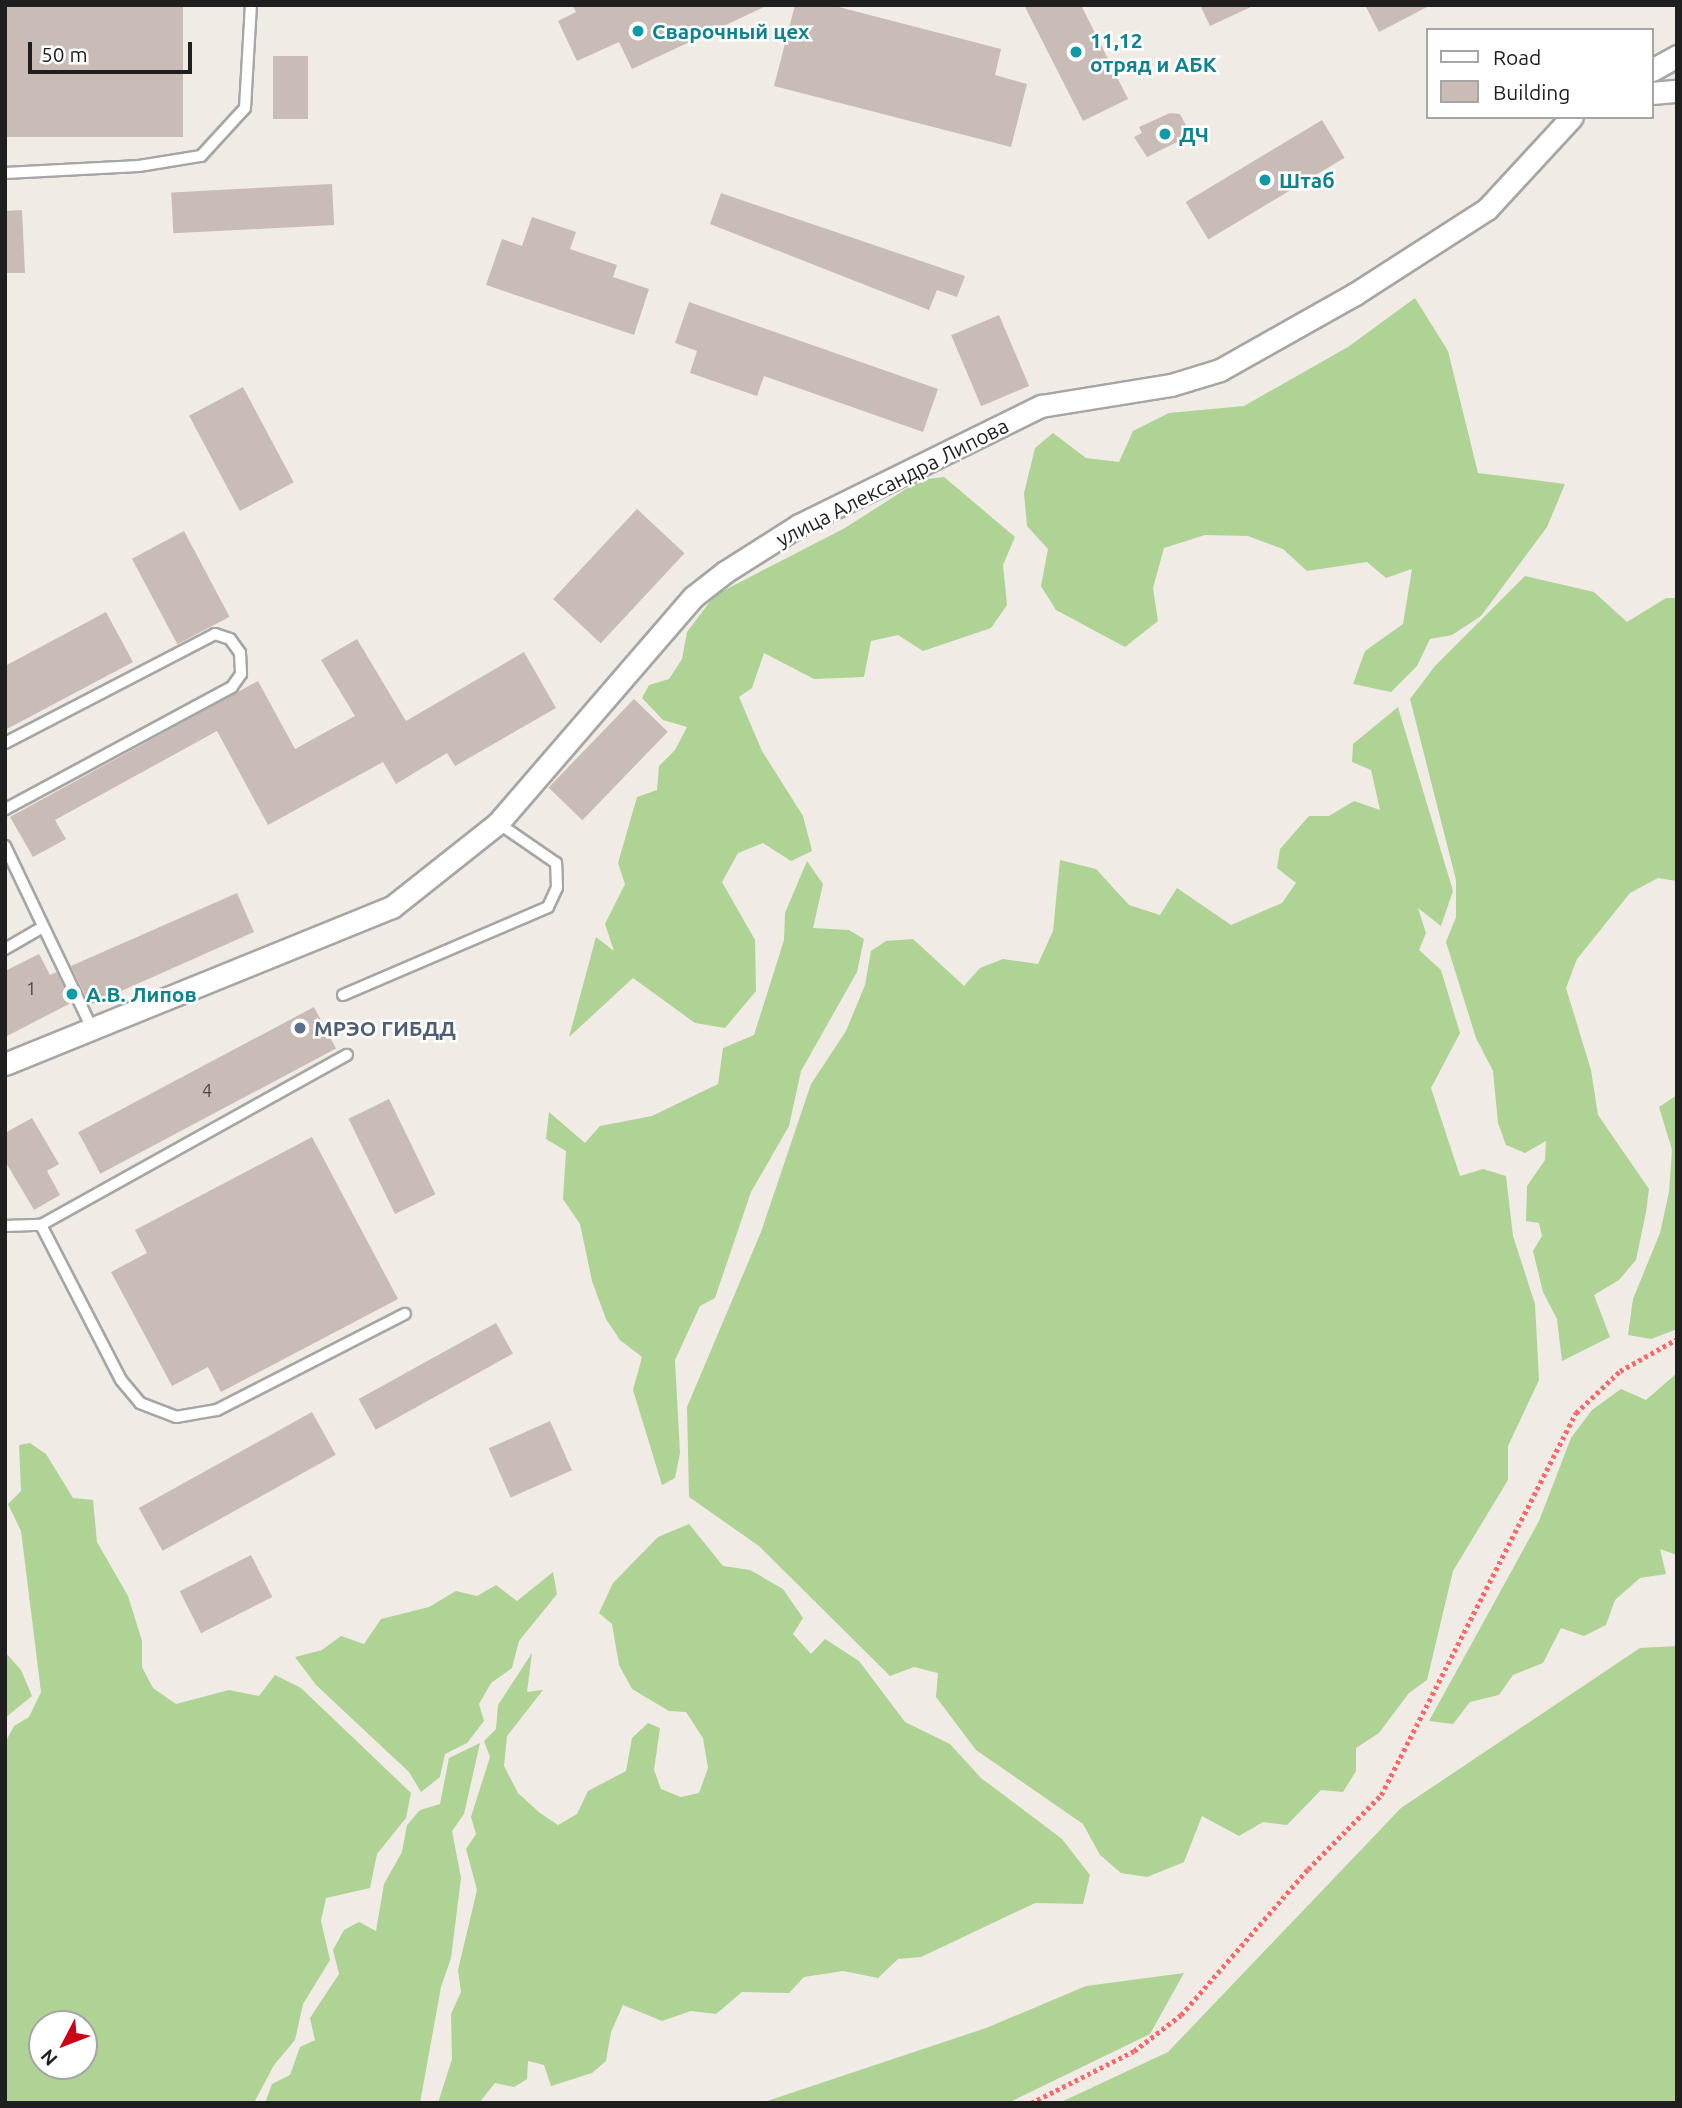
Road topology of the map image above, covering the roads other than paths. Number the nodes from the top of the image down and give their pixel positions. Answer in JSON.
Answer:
{"nodes":[{"id":1,"x":251,"y":5,"type":"edge"},
{"id":2,"x":1677,"y":56,"type":"edge"},
{"id":3,"x":1654,"y":70,"type":"edge"},
{"id":4,"x":1677,"y":91,"type":"edge"},
{"id":5,"x":1654,"y":93,"type":"edge"},
{"id":6,"x":1570,"y":119,"type":"edge"},
{"id":7,"x":5,"y":173,"type":"edge"},
{"id":8,"x":5,"y":743,"type":"edge"},
{"id":9,"x":5,"y":809,"type":"edge"},
{"id":10,"x":498,"y":823,"type":"junction"},
{"id":11,"x":5,"y":846,"type":"edge"},
{"id":12,"x":43,"y":927,"type":"junction"},
{"id":13,"x":5,"y":949,"type":"edge"},
{"id":14,"x":343,"y":995,"type":"dead end"},
{"id":15,"x":91,"y":1026,"type":"junction"},
{"id":16,"x":347,"y":1055,"type":"dead end"},
{"id":17,"x":5,"y":1064,"type":"edge"},
{"id":18,"x":41,"y":1225,"type":"junction"},
{"id":19,"x":5,"y":1226,"type":"edge"},
{"id":20,"x":405,"y":1314,"type":"dead end"}],
"edges":[{"from":1,"to":7,"type":"lane"},
{"from":2,"to":3,"type":"street"},
{"from":4,"to":5,"type":"street"},
{"from":6,"to":10,"type":"street","name":"улица Александра Липова"},
{"from":8,"to":9,"type":"lane"},
{"from":10,"to":14,"type":"lane"},
{"from":10,"to":15,"type":"street","name":"улица Александра Липова"},
{"from":11,"to":12,"type":"lane"},
{"from":12,"to":13,"type":"lane"},
{"from":12,"to":15,"type":"lane"},
{"from":15,"to":17,"type":"street","name":"улица Александра Липова"},
{"from":16,"to":18,"type":"lane"},
{"from":18,"to":19,"type":"lane"},
{"from":18,"to":20,"type":"lane"}]}
